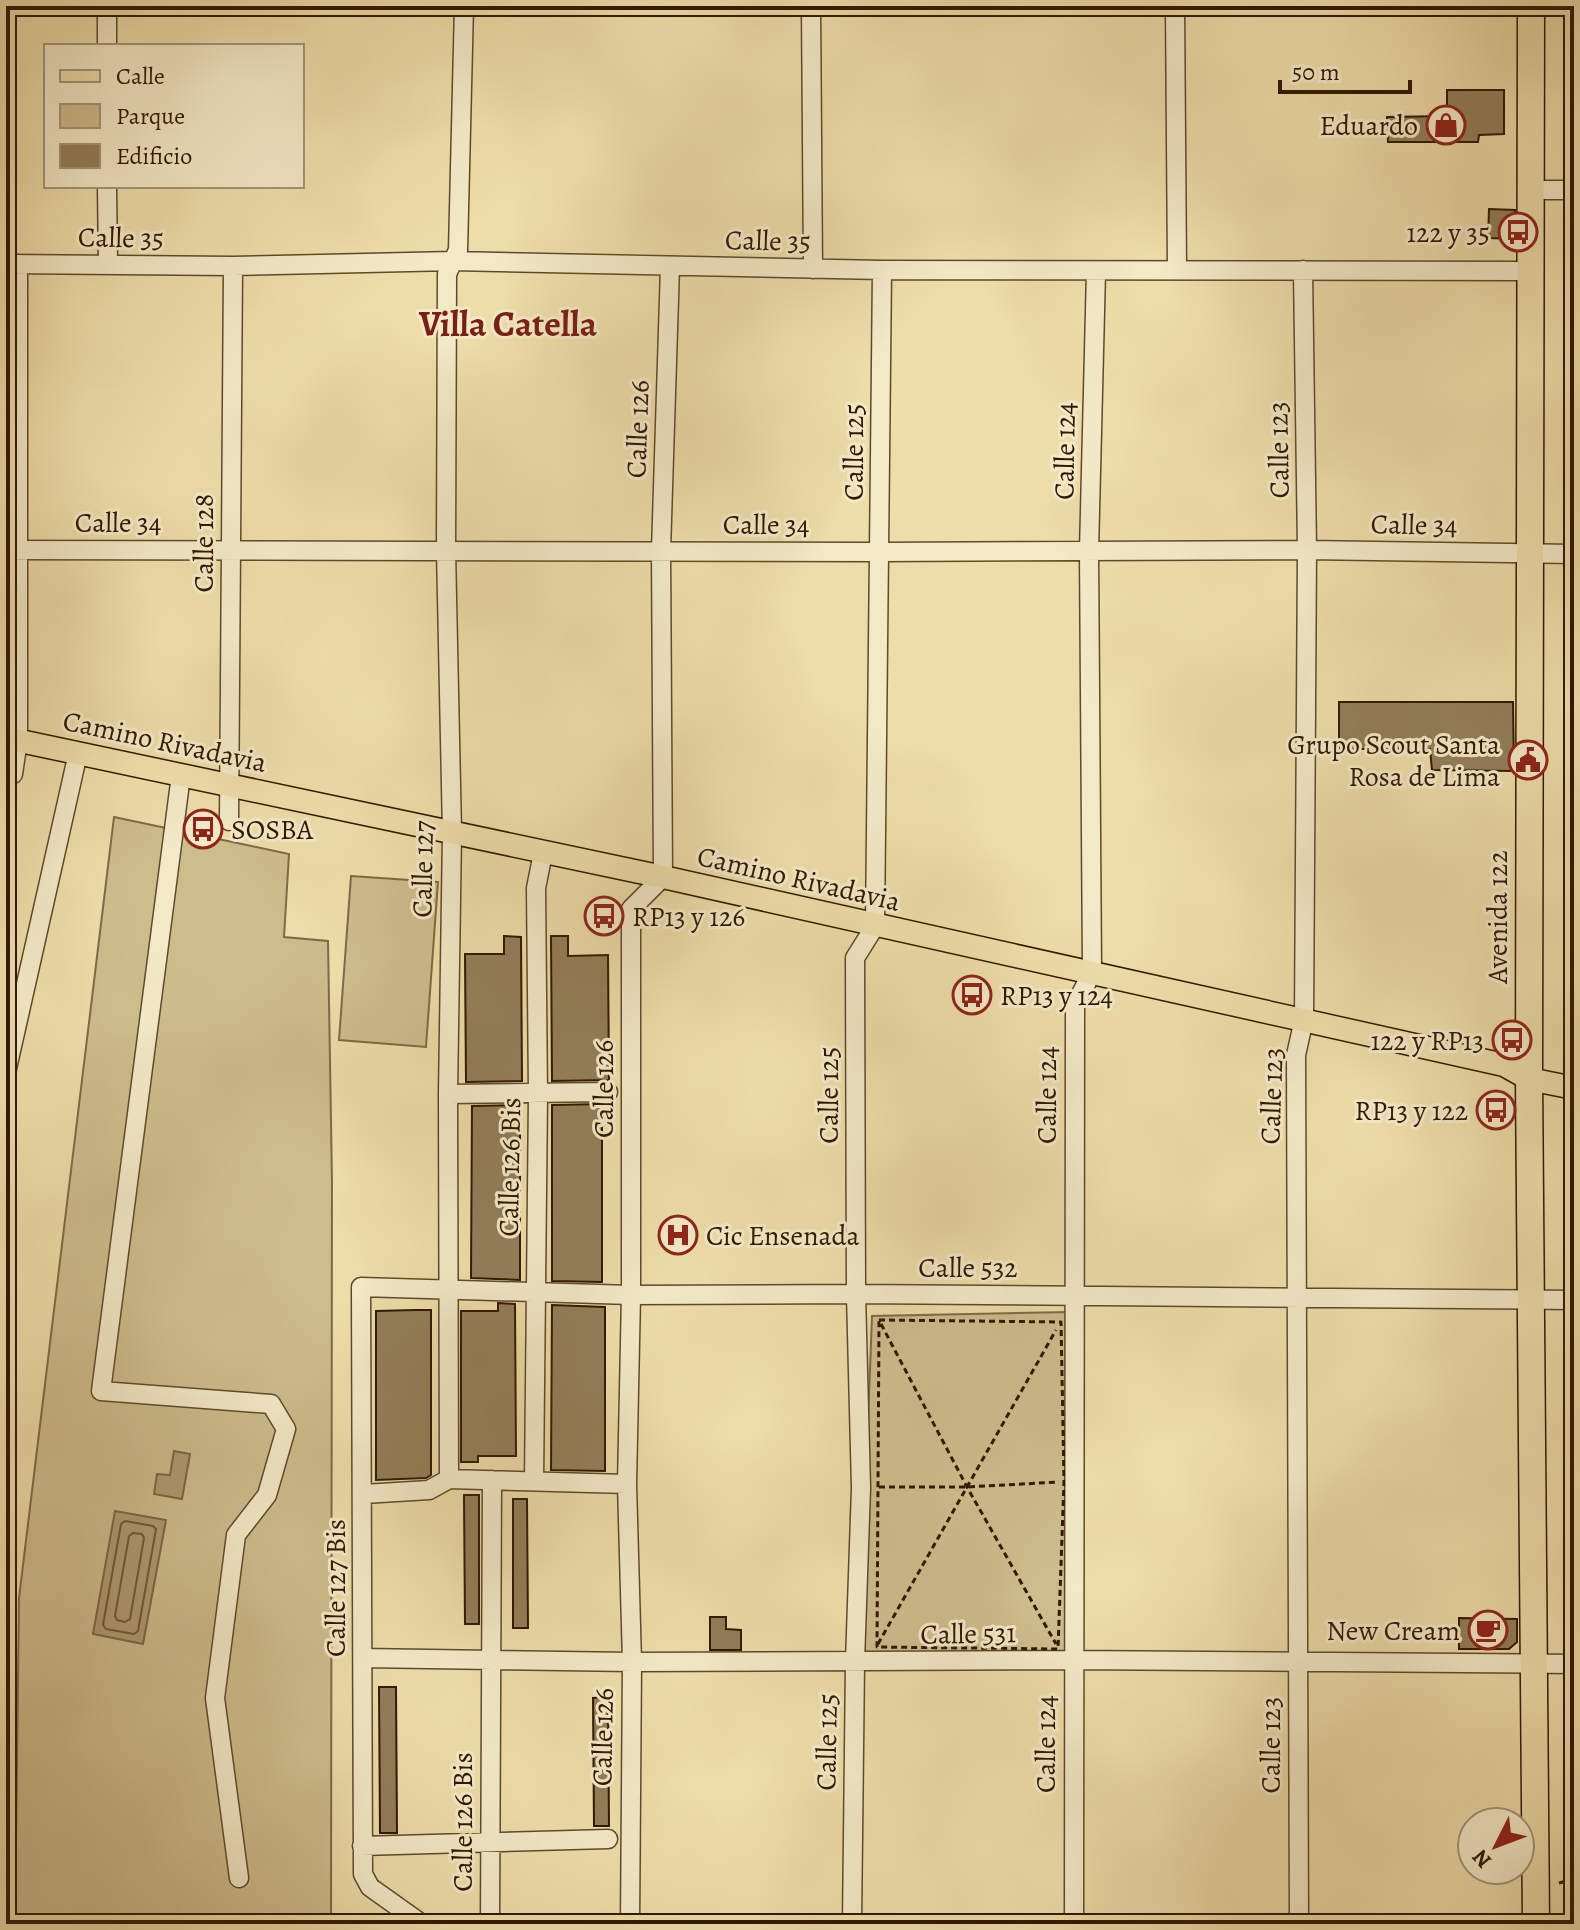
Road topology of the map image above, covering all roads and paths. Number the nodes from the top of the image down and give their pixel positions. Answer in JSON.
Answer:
{"nodes":[{"id":1,"x":107,"y":6,"type":"edge"},
{"id":2,"x":464,"y":6,"type":"edge"},
{"id":3,"x":811,"y":6,"type":"edge"},
{"id":4,"x":1175,"y":6,"type":"edge"},
{"id":5,"x":1531,"y":6,"type":"edge"},
{"id":6,"x":107,"y":44,"type":"edge"},
{"id":7,"x":107,"y":188,"type":"edge"},
{"id":8,"x":1531,"y":190,"type":"junction"},
{"id":9,"x":1574,"y":190,"type":"edge"},
{"id":10,"x":453,"y":261,"type":"junction"},
{"id":11,"x":12,"y":264,"type":"edge"},
{"id":12,"x":108,"y":265,"type":"junction"},
{"id":13,"x":233,"y":266,"type":"junction"},
{"id":14,"x":670,"y":267,"type":"junction"},
{"id":15,"x":813,"y":269,"type":"junction"},
{"id":16,"x":1177,"y":269,"type":"junction"},
{"id":17,"x":882,"y":270,"type":"junction"},
{"id":18,"x":1303,"y":270,"type":"junction"},
{"id":19,"x":1096,"y":271,"type":"junction"},
{"id":20,"x":1530,"y":271,"type":"junction"},
{"id":21,"x":232,"y":549,"type":"junction"},
{"id":22,"x":13,"y":550,"type":"edge"},
{"id":23,"x":446,"y":550,"type":"junction"},
{"id":24,"x":1307,"y":550,"type":"junction"},
{"id":25,"x":661,"y":551,"type":"junction"},
{"id":26,"x":1089,"y":551,"type":"junction"},
{"id":27,"x":880,"y":552,"type":"junction"},
{"id":28,"x":1530,"y":554,"type":"junction"},
{"id":29,"x":1574,"y":554,"type":"edge"},
{"id":30,"x":12,"y":739,"type":"edge"},
{"id":31,"x":78,"y":753,"type":"junction"},
{"id":32,"x":13,"y":774,"type":"dead end"},
{"id":33,"x":181,"y":775,"type":"junction"},
{"id":34,"x":229,"y":786,"type":"junction"},
{"id":35,"x":229,"y":821,"type":"dead end"},
{"id":36,"x":452,"y":833,"type":"junction"},
{"id":37,"x":543,"y":853,"type":"junction"},
{"id":38,"x":663,"y":877,"type":"junction"},
{"id":39,"x":875,"y":926,"type":"junction"},
{"id":40,"x":1092,"y":972,"type":"junction"},
{"id":41,"x":1304,"y":1019,"type":"junction"},
{"id":42,"x":6,"y":1073,"type":"edge"},
{"id":43,"x":1529,"y":1079,"type":"junction"},
{"id":44,"x":1574,"y":1088,"type":"edge"},
{"id":45,"x":608,"y":1092,"type":"dead end"},
{"id":46,"x":448,"y":1094,"type":"junction"},
{"id":47,"x":538,"y":1095,"type":"junction"},
{"id":48,"x":361,"y":1287,"type":"joint"},
{"id":49,"x":449,"y":1290,"type":"junction"},
{"id":50,"x":536,"y":1292,"type":"junction"},
{"id":51,"x":856,"y":1294,"type":"junction"},
{"id":52,"x":631,"y":1295,"type":"junction"},
{"id":53,"x":1074,"y":1295,"type":"junction"},
{"id":54,"x":1298,"y":1298,"type":"junction"},
{"id":55,"x":1531,"y":1300,"type":"junction"},
{"id":56,"x":1574,"y":1300,"type":"edge"},
{"id":57,"x":879,"y":1320,"type":"junction"},
{"id":58,"x":1061,"y":1322,"type":"junction"},
{"id":59,"x":449,"y":1479,"type":"junction"},
{"id":60,"x":492,"y":1480,"type":"junction"},
{"id":61,"x":534,"y":1481,"type":"junction"},
{"id":62,"x":1069,"y":1481,"type":"junction"},
{"id":63,"x":627,"y":1484,"type":"junction"},
{"id":64,"x":877,"y":1487,"type":"junction"},
{"id":65,"x":967,"y":1487,"type":"junction"},
{"id":66,"x":364,"y":1494,"type":"junction"},
{"id":67,"x":877,"y":1647,"type":"junction"},
{"id":68,"x":1065,"y":1654,"type":"junction"},
{"id":69,"x":363,"y":1658,"type":"junction"},
{"id":70,"x":491,"y":1660,"type":"junction"},
{"id":71,"x":1298,"y":1661,"type":"junction"},
{"id":72,"x":632,"y":1662,"type":"junction"},
{"id":73,"x":855,"y":1662,"type":"junction"},
{"id":74,"x":1534,"y":1664,"type":"junction"},
{"id":75,"x":1574,"y":1664,"type":"edge"},
{"id":76,"x":608,"y":1839,"type":"dead end"},
{"id":77,"x":490,"y":1842,"type":"junction"},
{"id":78,"x":362,"y":1846,"type":"junction"},
{"id":79,"x":239,"y":1878,"type":"dead end"},
{"id":80,"x":422,"y":1924,"type":"edge"},
{"id":81,"x":490,"y":1924,"type":"edge"},
{"id":82,"x":630,"y":1924,"type":"edge"},
{"id":83,"x":852,"y":1924,"type":"edge"},
{"id":84,"x":1074,"y":1924,"type":"edge"},
{"id":85,"x":1299,"y":1924,"type":"edge"},
{"id":86,"x":1536,"y":1924,"type":"edge"}],
"edges":[{"from":1,"to":6,"type":"street"},
{"from":2,"to":10,"type":"street"},
{"from":3,"to":15,"type":"street"},
{"from":4,"to":16,"type":"street"},
{"from":5,"to":8,"type":"highway","name":"Avenida 122"},
{"from":7,"to":12,"type":"street"},
{"from":8,"to":9,"type":"street"},
{"from":8,"to":20,"type":"highway","name":"Avenida 122"},
{"from":10,"to":13,"type":"street","name":"Calle 35"},
{"from":10,"to":14,"type":"street","name":"Calle 35"},
{"from":10,"to":23,"type":"street","name":"Calle 127"},
{"from":11,"to":12,"type":"street","name":"Calle 35"},
{"from":11,"to":22,"type":"street"},
{"from":12,"to":13,"type":"street","name":"Calle 35"},
{"from":13,"to":21,"type":"street","name":"Calle 128"},
{"from":14,"to":15,"type":"street","name":"Calle 35"},
{"from":14,"to":25,"type":"street","name":"Calle 126"},
{"from":15,"to":17,"type":"street","name":"Calle 35"},
{"from":16,"to":18,"type":"street","name":"Calle 35"},
{"from":16,"to":19,"type":"street","name":"Calle 35"},
{"from":17,"to":19,"type":"street","name":"Calle 35"},
{"from":17,"to":27,"type":"street","name":"Calle 125"},
{"from":18,"to":20,"type":"street","name":"Calle 35"},
{"from":18,"to":24,"type":"street","name":"Calle 123"},
{"from":19,"to":26,"type":"street","name":"Calle 124"},
{"from":20,"to":28,"type":"highway","name":"Avenida 122"},
{"from":21,"to":22,"type":"street","name":"Calle 34"},
{"from":21,"to":23,"type":"street","name":"Calle 34"},
{"from":21,"to":34,"type":"street","name":"Calle 128"},
{"from":22,"to":30,"type":"street"},
{"from":23,"to":25,"type":"street","name":"Calle 34"},
{"from":23,"to":36,"type":"street","name":"Calle 127"},
{"from":24,"to":26,"type":"street","name":"Calle 34"},
{"from":24,"to":28,"type":"street","name":"Calle 34"},
{"from":24,"to":41,"type":"street","name":"Calle 123"},
{"from":25,"to":27,"type":"street","name":"Calle 34"},
{"from":25,"to":38,"type":"street","name":"Calle 126"},
{"from":26,"to":27,"type":"street","name":"Calle 34"},
{"from":26,"to":40,"type":"street","name":"Calle 124"},
{"from":27,"to":39,"type":"street","name":"Calle 125"},
{"from":28,"to":29,"type":"street","name":"Calle 34"},
{"from":28,"to":43,"type":"highway","name":"Avenida 122"},
{"from":30,"to":31,"type":"main road","name":"Camino Rivadavia"},
{"from":30,"to":32,"type":"street"},
{"from":31,"to":33,"type":"main road","name":"Camino Rivadavia"},
{"from":31,"to":42,"type":"street"},
{"from":33,"to":34,"type":"main road","name":"Camino Rivadavia"},
{"from":33,"to":79,"type":"street"},
{"from":34,"to":35,"type":"street","name":"Calle 128"},
{"from":34,"to":36,"type":"main road","name":"Camino Rivadavia"},
{"from":36,"to":37,"type":"main road","name":"Camino Rivadavia"},
{"from":36,"to":46,"type":"street","name":"Calle 127"},
{"from":37,"to":38,"type":"main road","name":"Camino Rivadavia"},
{"from":37,"to":47,"type":"street","name":"Calle 126 Bis"},
{"from":38,"to":39,"type":"main road","name":"Camino Rivadavia"},
{"from":38,"to":52,"type":"street","name":"Calle 126"},
{"from":39,"to":40,"type":"main road","name":"Camino Rivadavia"},
{"from":39,"to":51,"type":"street","name":"Calle 125"},
{"from":40,"to":41,"type":"main road","name":"Camino Rivadavia"},
{"from":40,"to":53,"type":"street","name":"Calle 124"},
{"from":41,"to":43,"type":"main road","name":"Camino Rivadavia"},
{"from":41,"to":54,"type":"street","name":"Calle 123"},
{"from":43,"to":44,"type":"main road","name":"Camino Rivadavia"},
{"from":43,"to":55,"type":"highway","name":"Avenida 122"},
{"from":45,"to":47,"type":"street"},
{"from":46,"to":47,"type":"street"},
{"from":46,"to":49,"type":"street","name":"Calle 127"},
{"from":47,"to":50,"type":"street","name":"Calle 126 Bis"},
{"from":48,"to":49,"type":"street","name":"Calle 532"},
{"from":48,"to":66,"type":"street","name":"Calle 127 Bis"},
{"from":49,"to":50,"type":"street","name":"Calle 532"},
{"from":49,"to":59,"type":"street","name":"Calle 127"},
{"from":50,"to":52,"type":"street","name":"Calle 532"},
{"from":50,"to":61,"type":"street","name":"Calle 126 Bis"},
{"from":51,"to":52,"type":"street","name":"Calle 532"},
{"from":51,"to":53,"type":"street","name":"Calle 532"},
{"from":51,"to":57,"type":"path"},
{"from":51,"to":73,"type":"street","name":"Calle 125"},
{"from":52,"to":63,"type":"street","name":"Calle 126"},
{"from":53,"to":54,"type":"street","name":"Calle 532"},
{"from":53,"to":62,"type":"street","name":"Calle 124"},
{"from":54,"to":55,"type":"street","name":"Calle 532"},
{"from":54,"to":71,"type":"street","name":"Calle 123"},
{"from":55,"to":56,"type":"street","name":"Calle 532"},
{"from":55,"to":74,"type":"highway","name":"Avenida 122"},
{"from":57,"to":58,"type":"path"},
{"from":57,"to":64,"type":"path"},
{"from":57,"to":65,"type":"path"},
{"from":58,"to":62,"type":"path"},
{"from":58,"to":65,"type":"path"},
{"from":59,"to":60,"type":"street"},
{"from":59,"to":66,"type":"street"},
{"from":60,"to":61,"type":"street"},
{"from":60,"to":70,"type":"street","name":"Calle 126 Bis"},
{"from":61,"to":63,"type":"street"},
{"from":62,"to":65,"type":"path"},
{"from":62,"to":68,"type":"street","name":"Calle 124"},
{"from":62,"to":68,"type":"path"},
{"from":63,"to":72,"type":"street","name":"Calle 126"},
{"from":64,"to":65,"type":"path"},
{"from":64,"to":67,"type":"path"},
{"from":65,"to":67,"type":"path"},
{"from":65,"to":68,"type":"path"},
{"from":66,"to":69,"type":"street","name":"Calle 127 Bis"},
{"from":67,"to":68,"type":"path"},
{"from":67,"to":73,"type":"path"},
{"from":68,"to":71,"type":"street","name":"Calle 531"},
{"from":68,"to":73,"type":"street","name":"Calle 531"},
{"from":68,"to":84,"type":"street","name":"Calle 124"},
{"from":69,"to":70,"type":"street","name":"Calle 531"},
{"from":69,"to":78,"type":"street","name":"Calle 127 Bis"},
{"from":70,"to":72,"type":"street","name":"Calle 531"},
{"from":70,"to":77,"type":"street","name":"Calle 126 Bis"},
{"from":71,"to":74,"type":"street","name":"Calle 531"},
{"from":71,"to":85,"type":"street","name":"Calle 123"},
{"from":72,"to":73,"type":"street","name":"Calle 531"},
{"from":72,"to":82,"type":"street","name":"Calle 126"},
{"from":73,"to":83,"type":"street","name":"Calle 125"},
{"from":74,"to":75,"type":"street","name":"Calle 531"},
{"from":74,"to":86,"type":"highway","name":"Avenida 122"},
{"from":76,"to":77,"type":"street"},
{"from":77,"to":78,"type":"street"},
{"from":77,"to":81,"type":"street","name":"Calle 126 Bis"},
{"from":78,"to":80,"type":"street","name":"Calle 127 Bis"}]}
